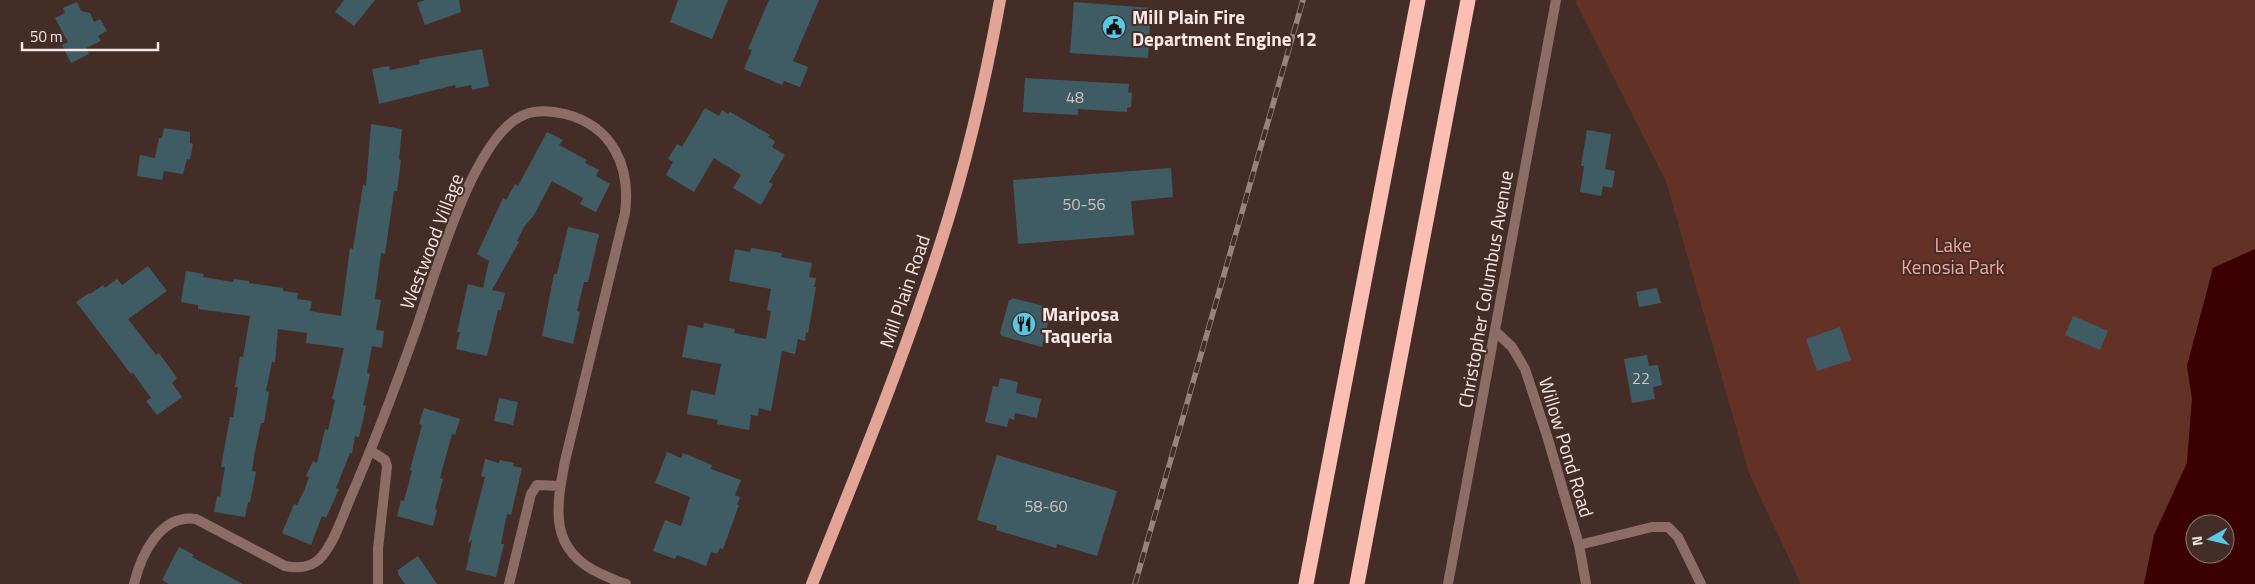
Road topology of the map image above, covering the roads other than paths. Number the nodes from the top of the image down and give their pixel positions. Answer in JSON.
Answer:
{"nodes":[{"id":1,"x":1000,"y":0,"type":"edge"},
{"id":2,"x":1418,"y":0,"type":"edge"},
{"id":3,"x":1468,"y":0,"type":"edge"},
{"id":4,"x":1556,"y":0,"type":"edge"},
{"id":5,"x":1495,"y":331,"type":"junction"},
{"id":6,"x":371,"y":451,"type":"junction"},
{"id":7,"x":560,"y":486,"type":"junction"},
{"id":8,"x":1579,"y":545,"type":"junction"},
{"id":9,"x":134,"y":584,"type":"edge"},
{"id":10,"x":378,"y":584,"type":"edge"},
{"id":11,"x":509,"y":584,"type":"edge"},
{"id":12,"x":626,"y":584,"type":"edge"},
{"id":13,"x":812,"y":584,"type":"edge"},
{"id":14,"x":1306,"y":584,"type":"edge"},
{"id":15,"x":1357,"y":584,"type":"edge"},
{"id":16,"x":1448,"y":584,"type":"edge"},
{"id":17,"x":1586,"y":584,"type":"edge"},
{"id":18,"x":1701,"y":584,"type":"edge"}],
"edges":[{"from":1,"to":13,"type":"main road","name":"Mill Plain Road"},
{"from":2,"to":14,"type":"highway"},
{"from":3,"to":15,"type":"highway"},
{"from":4,"to":5,"type":"street","name":"Christopher Columbus Avenue"},
{"from":5,"to":8,"type":"street","name":"Willow Pond Road"},
{"from":5,"to":16,"type":"street","name":"Christopher Columbus Avenue"},
{"from":6,"to":7,"type":"street","name":"Westwood Village"},
{"from":6,"to":9,"type":"street","name":"Westwood Village"},
{"from":6,"to":10,"type":"street"},
{"from":7,"to":11,"type":"street"},
{"from":7,"to":12,"type":"street","name":"Westwood Village"},
{"from":8,"to":17,"type":"street","name":"Willow Pond Road"},
{"from":8,"to":18,"type":"street"}]}
